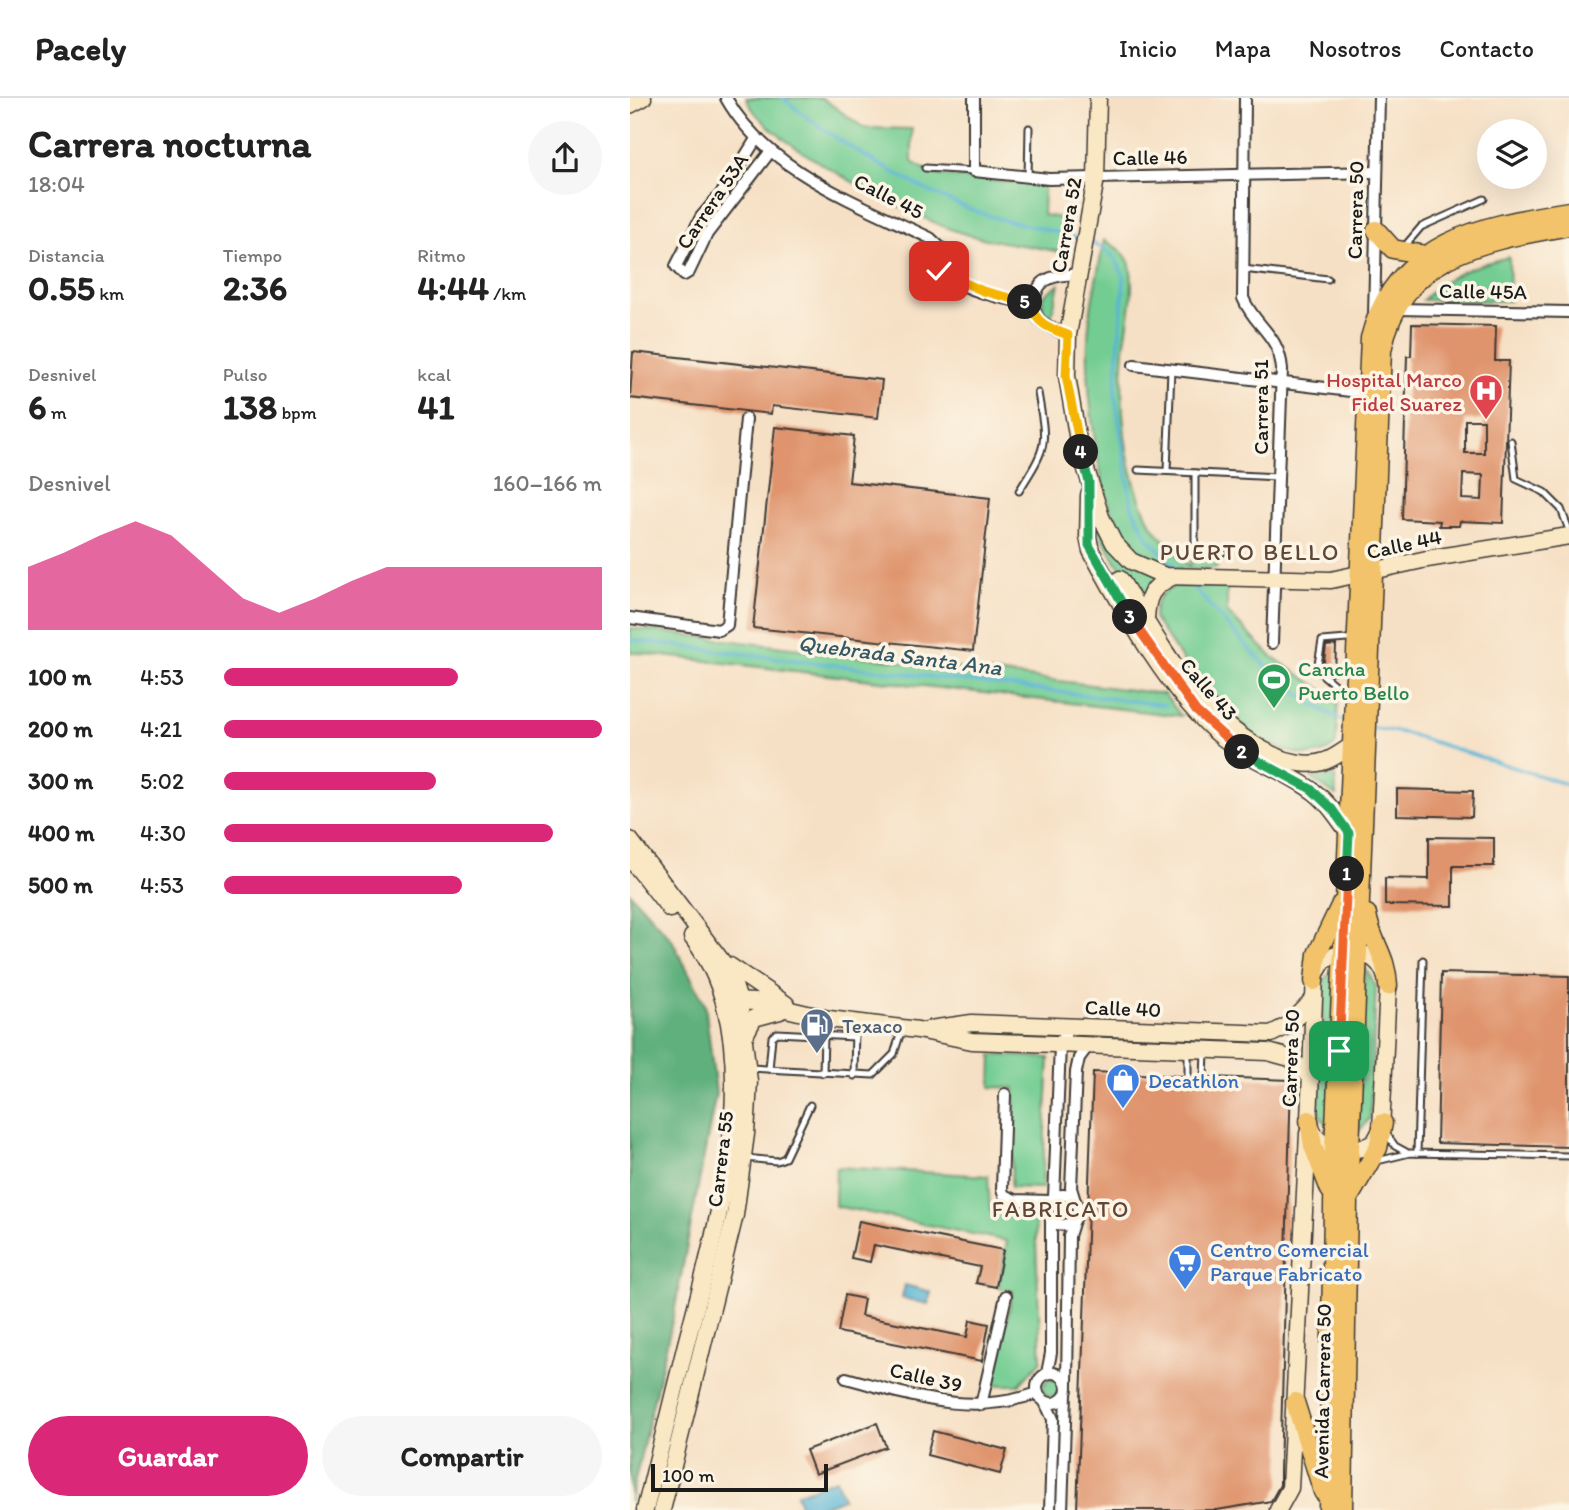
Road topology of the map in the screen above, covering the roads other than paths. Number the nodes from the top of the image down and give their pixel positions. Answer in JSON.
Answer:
{"nodes":[{"id":1,"x":643,"y":98,"type":"edge"},
{"id":2,"x":726,"y":98,"type":"edge"},
{"id":3,"x":974,"y":98,"type":"edge"},
{"id":4,"x":1098,"y":98,"type":"edge"},
{"id":5,"x":1245,"y":98,"type":"edge"},
{"id":6,"x":1379,"y":98,"type":"edge"},
{"id":7,"x":630,"y":105,"type":"edge"},
{"id":8,"x":1029,"y":128,"type":"dead end"},
{"id":9,"x":755,"y":139,"type":"junction"},
{"id":10,"x":769,"y":152,"type":"junction"},
{"id":11,"x":925,"y":168,"type":"dead end"},
{"id":12,"x":974,"y":171,"type":"junction"},
{"id":13,"x":1377,"y":172,"type":"junction"},
{"id":14,"x":1244,"y":175,"type":"junction"},
{"id":15,"x":1028,"y":178,"type":"junction"},
{"id":16,"x":1096,"y":178,"type":"junction"},
{"id":17,"x":1484,"y":199,"type":"dead end"},
{"id":18,"x":1569,"y":211,"type":"edge"},
{"id":19,"x":1569,"y":226,"type":"edge"},
{"id":20,"x":1376,"y":230,"type":"junction"},
{"id":21,"x":1400,"y":252,"type":"junction"},
{"id":22,"x":1426,"y":255,"type":"junction"},
{"id":23,"x":1243,"y":269,"type":"junction"},
{"id":24,"x":1078,"y":274,"type":"junction"},
{"id":25,"x":1328,"y":279,"type":"dead end"},
{"id":26,"x":1032,"y":303,"type":"junction"},
{"id":27,"x":1396,"y":309,"type":"junction"},
{"id":28,"x":1569,"y":312,"type":"edge"},
{"id":29,"x":1373,"y":324,"type":"junction"},
{"id":30,"x":1068,"y":335,"type":"junction"},
{"id":31,"x":1134,"y":365,"type":"dead end"},
{"id":32,"x":1171,"y":370,"type":"junction"},
{"id":33,"x":1282,"y":383,"type":"junction"},
{"id":34,"x":1038,"y":393,"type":"dead end"},
{"id":35,"x":1367,"y":393,"type":"junction"},
{"id":36,"x":746,"y":419,"type":"dead end"},
{"id":37,"x":1511,"y":441,"type":"dead end"},
{"id":38,"x":1138,"y":470,"type":"dead end"},
{"id":39,"x":1167,"y":471,"type":"junction"},
{"id":40,"x":1195,"y":473,"type":"junction"},
{"id":41,"x":1279,"y":477,"type":"junction"},
{"id":42,"x":1089,"y":482,"type":"junction"},
{"id":43,"x":1019,"y":491,"type":"dead end"},
{"id":44,"x":1088,"y":529,"type":"junction"},
{"id":45,"x":1569,"y":530,"type":"edge"},
{"id":46,"x":1569,"y":536,"type":"edge"},
{"id":47,"x":1223,"y":552,"type":"dead end"},
{"id":48,"x":1367,"y":573,"type":"junction"},
{"id":49,"x":1172,"y":577,"type":"junction"},
{"id":50,"x":1275,"y":579,"type":"junction"},
{"id":51,"x":630,"y":618,"type":"edge"},
{"id":52,"x":1146,"y":619,"type":"junction"},
{"id":53,"x":1357,"y":635,"type":"junction"},
{"id":54,"x":1272,"y":643,"type":"dead end"},
{"id":55,"x":1362,"y":706,"type":"junction"},
{"id":56,"x":1358,"y":741,"type":"junction"},
{"id":57,"x":1349,"y":833,"type":"junction"},
{"id":58,"x":630,"y":840,"type":"edge"},
{"id":59,"x":630,"y":858,"type":"edge"},
{"id":60,"x":1355,"y":877,"type":"junction"},
{"id":61,"x":1351,"y":952,"type":"junction"},
{"id":62,"x":723,"y":960,"type":"junction"},
{"id":63,"x":1423,"y":960,"type":"dead end"},
{"id":64,"x":1314,"y":981,"type":"junction"},
{"id":65,"x":1388,"y":986,"type":"junction"},
{"id":66,"x":1313,"y":1000,"type":"junction"},
{"id":67,"x":731,"y":1001,"type":"junction"},
{"id":68,"x":806,"y":1014,"type":"junction"},
{"id":69,"x":1069,"y":1027,"type":"junction"},
{"id":70,"x":910,"y":1029,"type":"junction"},
{"id":71,"x":855,"y":1030,"type":"junction"},
{"id":72,"x":811,"y":1035,"type":"junction"},
{"id":73,"x":824,"y":1036,"type":"junction"},
{"id":74,"x":744,"y":1037,"type":"junction"},
{"id":75,"x":1060,"y":1045,"type":"junction"},
{"id":76,"x":1088,"y":1046,"type":"junction"},
{"id":77,"x":1188,"y":1049,"type":"junction"},
{"id":78,"x":1206,"y":1050,"type":"junction"},
{"id":79,"x":748,"y":1068,"type":"junction"},
{"id":80,"x":769,"y":1069,"type":"junction"},
{"id":81,"x":823,"y":1073,"type":"junction"},
{"id":82,"x":854,"y":1076,"type":"junction"},
{"id":83,"x":1188,"y":1076,"type":"dead end"},
{"id":84,"x":1205,"y":1077,"type":"dead end"},
{"id":85,"x":1311,"y":1077,"type":"junction"},
{"id":86,"x":1005,"y":1094,"type":"dead end"},
{"id":87,"x":810,"y":1105,"type":"dead end"},
{"id":88,"x":1309,"y":1121,"type":"junction"},
{"id":89,"x":1383,"y":1123,"type":"junction"},
{"id":90,"x":1342,"y":1149,"type":"junction"},
{"id":91,"x":1409,"y":1153,"type":"junction"},
{"id":92,"x":1417,"y":1153,"type":"junction"},
{"id":93,"x":1569,"y":1156,"type":"edge"},
{"id":94,"x":744,"y":1158,"type":"junction"},
{"id":95,"x":1368,"y":1166,"type":"junction"},
{"id":96,"x":1052,"y":1199,"type":"junction"},
{"id":97,"x":1341,"y":1199,"type":"junction"},
{"id":98,"x":1075,"y":1201,"type":"junction"},
{"id":99,"x":1051,"y":1219,"type":"junction"},
{"id":100,"x":1074,"y":1220,"type":"junction"},
{"id":101,"x":1006,"y":1296,"type":"dead end"},
{"id":102,"x":1047,"y":1373,"type":"junction"},
{"id":103,"x":846,"y":1378,"type":"dead end"},
{"id":104,"x":1066,"y":1389,"type":"junction"},
{"id":105,"x":1041,"y":1397,"type":"junction"},
{"id":106,"x":1294,"y":1402,"type":"junction"},
{"id":107,"x":981,"y":1405,"type":"junction"},
{"id":108,"x":1333,"y":1509,"type":"edge"},
{"id":109,"x":645,"y":1510,"type":"edge"},
{"id":110,"x":662,"y":1510,"type":"edge"},
{"id":111,"x":1050,"y":1510,"type":"edge"},
{"id":112,"x":1062,"y":1510,"type":"edge"},
{"id":113,"x":1278,"y":1510,"type":"edge"}],
"edges":[{"from":1,"to":7,"type":"main road"},
{"from":2,"to":9,"type":"street","name":"Calle 45"},
{"from":3,"to":12,"type":"street"},
{"from":4,"to":16,"type":"main road","name":"Carrera 52"},
{"from":5,"to":14,"type":"street","name":"Carrera 51"},
{"from":6,"to":13,"type":"street","name":"Carrera 50"},
{"from":8,"to":15,"type":"lane"},
{"from":9,"to":10,"type":"street","name":"Calle 45"},
{"from":9,"to":10,"type":"street","name":"Carrera 53A"},
{"from":10,"to":26,"type":"street","name":"Calle 45"},
{"from":11,"to":12,"type":"lane","name":"Calle 46"},
{"from":12,"to":15,"type":"street","name":"Calle 46"},
{"from":13,"to":14,"type":"street","name":"Calle 46"},
{"from":13,"to":20,"type":"street","name":"Carrera 50"},
{"from":14,"to":16,"type":"street","name":"Calle 46"},
{"from":14,"to":23,"type":"street","name":"Carrera 51"},
{"from":15,"to":16,"type":"street","name":"Calle 46"},
{"from":16,"to":24,"type":"main road","name":"Carrera 52"},
{"from":17,"to":21,"type":"lane"},
{"from":18,"to":22,"type":"main road"},
{"from":19,"to":27,"type":"main road","name":"Avenida Carrera 50"},
{"from":20,"to":21,"type":"main road"},
{"from":20,"to":29,"type":"street","name":"Carrera 50"},
{"from":21,"to":22,"type":"main road"},
{"from":22,"to":29,"type":"main road"},
{"from":23,"to":25,"type":"lane"},
{"from":23,"to":33,"type":"street","name":"Carrera 51"},
{"from":24,"to":26,"type":"street"},
{"from":24,"to":30,"type":"main road","name":"Carrera 52"},
{"from":26,"to":30,"type":"street"},
{"from":27,"to":28,"type":"street","name":"Calle 45A"},
{"from":27,"to":48,"type":"main road","name":"Avenida Carrera 50"},
{"from":29,"to":35,"type":"main road","name":"Avenida Carrera 50"},
{"from":30,"to":42,"type":"main road","name":"Carrera 52"},
{"from":31,"to":32,"type":"street"},
{"from":32,"to":33,"type":"street"},
{"from":32,"to":39,"type":"lane"},
{"from":33,"to":35,"type":"street"},
{"from":33,"to":41,"type":"street","name":"Carrera 51"},
{"from":34,"to":43,"type":"lane"},
{"from":35,"to":48,"type":"main road","name":"Avenida Carrera 50"},
{"from":36,"to":51,"type":"street"},
{"from":37,"to":45,"type":"lane"},
{"from":38,"to":39,"type":"lane"},
{"from":39,"to":40,"type":"lane"},
{"from":40,"to":41,"type":"lane"},
{"from":40,"to":47,"type":"lane"},
{"from":41,"to":50,"type":"street","name":"Carrera 51"},
{"from":42,"to":44,"type":"main road","name":"Calle 43"},
{"from":42,"to":49,"type":"main road","name":"Calle 44"},
{"from":44,"to":52,"type":"main road","name":"Calle 43"},
{"from":44,"to":57,"type":"main road","name":"Calle 43"},
{"from":46,"to":48,"type":"main road","name":"Calle 44"},
{"from":48,"to":50,"type":"main road","name":"Calle 44"},
{"from":48,"to":53,"type":"main road","name":"Avenida Carrera 50"},
{"from":48,"to":55,"type":"main road","name":"Avenida Carrera 50"},
{"from":49,"to":50,"type":"main road","name":"Calle 44"},
{"from":49,"to":52,"type":"main road"},
{"from":50,"to":54,"type":"street","name":"Carrera 51"},
{"from":52,"to":56,"type":"main road","name":"Calle 43"},
{"from":53,"to":55,"type":"main road","name":"Avenida Carrera 50"},
{"from":53,"to":55,"type":"lane"},
{"from":55,"to":56,"type":"main road","name":"Avenida Carrera 50"},
{"from":56,"to":57,"type":"main road","name":"Avenida Carrera 50"},
{"from":56,"to":60,"type":"main road","name":"Avenida Carrera 50"},
{"from":57,"to":60,"type":"main road","name":"Avenida Carrera 50"},
{"from":58,"to":62,"type":"main road","name":"Carrera 55"},
{"from":59,"to":67,"type":"main road","name":"Carrera 55"},
{"from":60,"to":61,"type":"main road","name":"Avenida Carrera 50"},
{"from":60,"to":64,"type":"main road"},
{"from":60,"to":65,"type":"main road"},
{"from":61,"to":64,"type":"main road","name":"Carrera 50"},
{"from":61,"to":65,"type":"main road"},
{"from":61,"to":90,"type":"main road","name":"Avenida Carrera 50"},
{"from":62,"to":67,"type":"main road","name":"Carrera 55"},
{"from":62,"to":68,"type":"main road"},
{"from":63,"to":92,"type":"lane"},
{"from":64,"to":66,"type":"main road","name":"Carrera 50"},
{"from":65,"to":89,"type":"main road"},
{"from":66,"to":69,"type":"main road","name":"Calle 40"},
{"from":66,"to":85,"type":"main road","name":"Carrera 50"},
{"from":67,"to":68,"type":"main road","name":"Calle 40"},
{"from":67,"to":74,"type":"main road","name":"Carrera 55"},
{"from":67,"to":109,"type":"main road","name":"Carrera 55"},
{"from":68,"to":71,"type":"main road","name":"Calle 40"},
{"from":68,"to":72,"type":"lane"},
{"from":68,"to":74,"type":"main road"},
{"from":69,"to":70,"type":"main road","name":"Calle 40"},
{"from":69,"to":75,"type":"street"},
{"from":70,"to":71,"type":"main road","name":"Calle 40"},
{"from":70,"to":75,"type":"main road","name":"Calle 40"},
{"from":70,"to":82,"type":"lane"},
{"from":71,"to":73,"type":"lane"},
{"from":71,"to":82,"type":"lane"},
{"from":72,"to":73,"type":"lane"},
{"from":72,"to":80,"type":"lane"},
{"from":73,"to":81,"type":"lane"},
{"from":74,"to":79,"type":"main road","name":"Carrera 55"},
{"from":75,"to":76,"type":"main road","name":"Calle 40"},
{"from":75,"to":96,"type":"street"},
{"from":76,"to":77,"type":"main road","name":"Calle 40"},
{"from":76,"to":98,"type":"street"},
{"from":77,"to":78,"type":"main road","name":"Calle 40"},
{"from":77,"to":83,"type":"lane"},
{"from":78,"to":84,"type":"lane"},
{"from":78,"to":85,"type":"main road","name":"Calle 40"},
{"from":79,"to":80,"type":"lane"},
{"from":79,"to":94,"type":"main road","name":"Carrera 55"},
{"from":80,"to":81,"type":"lane"},
{"from":81,"to":82,"type":"lane"},
{"from":85,"to":88,"type":"main road","name":"Carrera 50"},
{"from":86,"to":96,"type":"street"},
{"from":87,"to":94,"type":"lane"},
{"from":88,"to":90,"type":"main road","name":"Carrera 50"},
{"from":88,"to":97,"type":"main road"},
{"from":88,"to":106,"type":"main road"},
{"from":89,"to":90,"type":"main road"},
{"from":89,"to":91,"type":"lane"},
{"from":89,"to":95,"type":"main road"},
{"from":90,"to":97,"type":"main road","name":"Avenida Carrera 50"},
{"from":91,"to":92,"type":"lane"},
{"from":91,"to":95,"type":"lane"},
{"from":92,"to":93,"type":"lane"},
{"from":94,"to":110,"type":"main road","name":"Carrera 55"},
{"from":95,"to":97,"type":"main road"},
{"from":96,"to":98,"type":"street"},
{"from":96,"to":99,"type":"street"},
{"from":97,"to":108,"type":"main road","name":"Avenida Carrera 50"},
{"from":98,"to":100,"type":"street"},
{"from":99,"to":100,"type":"street"},
{"from":99,"to":102,"type":"street"},
{"from":100,"to":104,"type":"street"},
{"from":101,"to":107,"type":"street"},
{"from":102,"to":104,"type":"street"},
{"from":102,"to":105,"type":"street"},
{"from":103,"to":107,"type":"street","name":"Calle 39"},
{"from":104,"to":105,"type":"street"},
{"from":104,"to":112,"type":"street"},
{"from":105,"to":107,"type":"street","name":"Calle 39"},
{"from":105,"to":111,"type":"street"},
{"from":106,"to":108,"type":"main road"},
{"from":106,"to":113,"type":"main road"}]}
